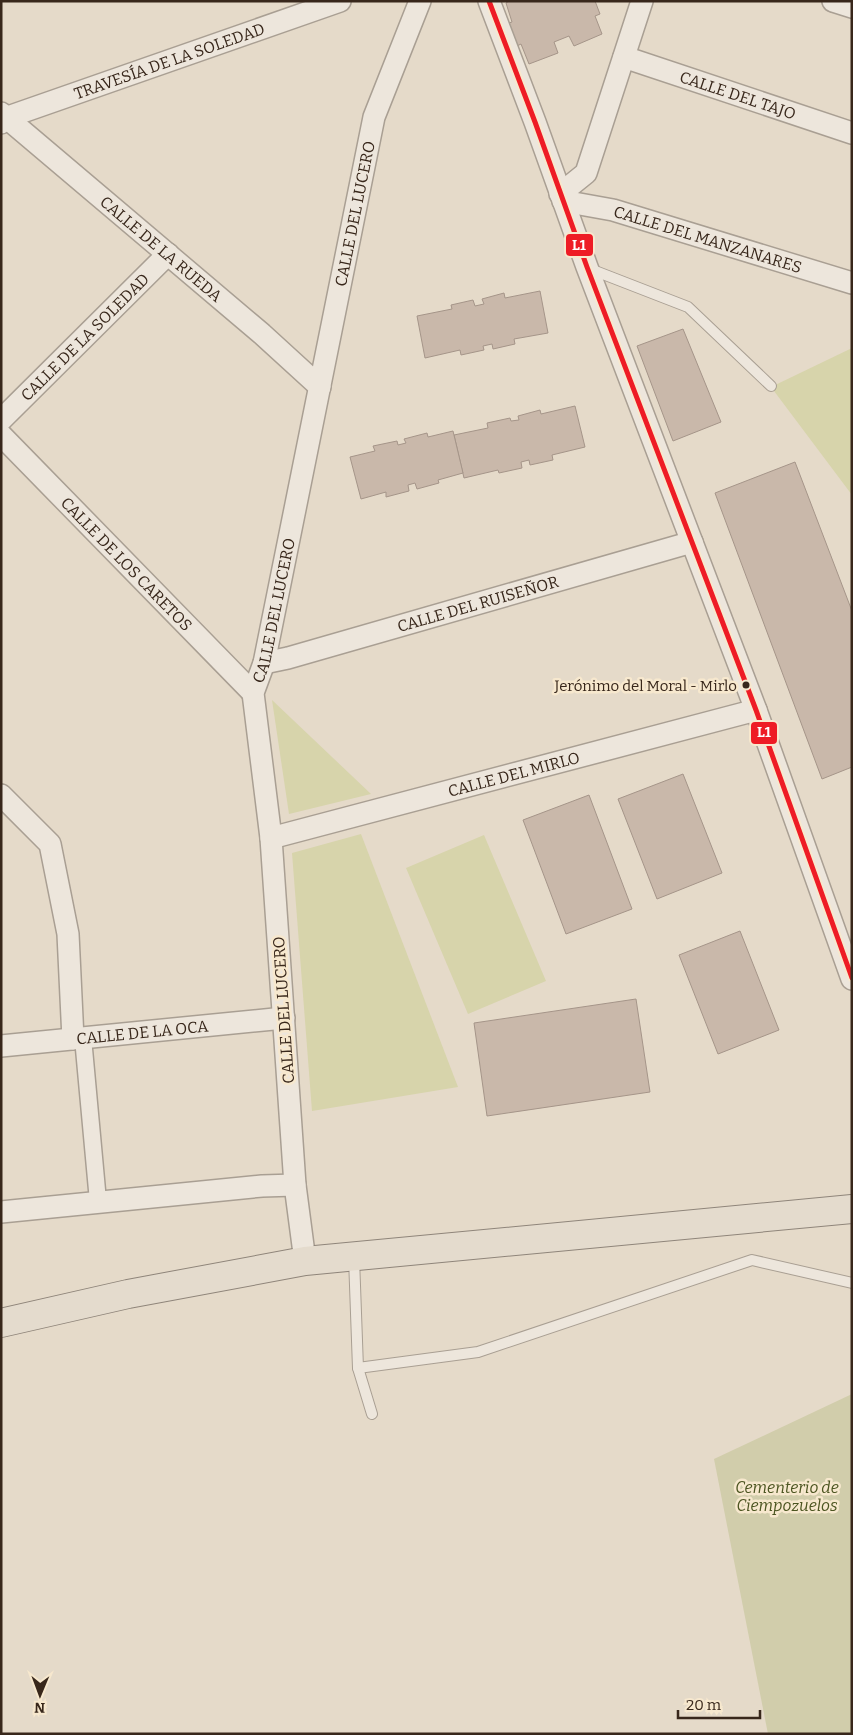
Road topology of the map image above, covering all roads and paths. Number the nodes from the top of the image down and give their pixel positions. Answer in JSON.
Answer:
{"nodes":[{"id":1,"x":340,"y":1,"type":"edge"},
{"id":2,"x":420,"y":1,"type":"edge"},
{"id":3,"x":489,"y":1,"type":"edge"},
{"id":4,"x":642,"y":1,"type":"edge"},
{"id":5,"x":833,"y":1,"type":"edge"},
{"id":6,"x":852,"y":7,"type":"edge"},
{"id":7,"x":624,"y":57,"type":"junction"},
{"id":8,"x":3,"y":118,"type":"edge"},
{"id":9,"x":852,"y":133,"type":"edge"},
{"id":10,"x":562,"y":197,"type":"junction"},
{"id":11,"x":168,"y":254,"type":"junction"},
{"id":12,"x":586,"y":267,"type":"junction"},
{"id":13,"x":852,"y":283,"type":"edge"},
{"id":14,"x":771,"y":386,"type":"dead end"},
{"id":15,"x":320,"y":387,"type":"junction"},
{"id":16,"x":1,"y":420,"type":"edge"},
{"id":17,"x":1,"y":435,"type":"edge"},
{"id":18,"x":692,"y":542,"type":"junction"},
{"id":19,"x":264,"y":663,"type":"junction"},
{"id":20,"x":253,"y":692,"type":"junction"},
{"id":21,"x":756,"y":710,"type":"junction"},
{"id":22,"x":1,"y":795,"type":"edge"},
{"id":23,"x":271,"y":838,"type":"junction"},
{"id":24,"x":852,"y":979,"type":"edge"},
{"id":25,"x":284,"y":1018,"type":"junction"},
{"id":26,"x":78,"y":1038,"type":"junction"},
{"id":27,"x":1,"y":1046,"type":"edge"},
{"id":28,"x":295,"y":1185,"type":"junction"},
{"id":29,"x":852,"y":1194,"type":"edge"},
{"id":30,"x":98,"y":1201,"type":"junction"},
{"id":31,"x":852,"y":1209,"type":"edge"},
{"id":32,"x":818,"y":1211,"type":"junction"},
{"id":33,"x":1,"y":1212,"type":"edge"},
{"id":34,"x":852,"y":1223,"type":"edge"},
{"id":35,"x":354,"y":1257,"type":"junction"},
{"id":36,"x":305,"y":1261,"type":"junction"},
{"id":37,"x":852,"y":1283,"type":"edge"},
{"id":38,"x":1,"y":1323,"type":"edge"},
{"id":39,"x":358,"y":1368,"type":"junction"},
{"id":40,"x":372,"y":1414,"type":"dead end"}],
"edges":[{"from":1,"to":8,"type":"street","name":"TRAVESÍA DE LA SOLEDAD"},
{"from":2,"to":15,"type":"street","name":"CALLE DEL LUCERO"},
{"from":3,"to":10,"type":"street"},
{"from":4,"to":7,"type":"street"},
{"from":5,"to":6,"type":"street"},
{"from":7,"to":9,"type":"street","name":"CALLE DEL TAJO"},
{"from":7,"to":10,"type":"street"},
{"from":8,"to":11,"type":"street","name":"CALLE DE LA RUEDA"},
{"from":10,"to":12,"type":"street"},
{"from":10,"to":13,"type":"street","name":"CALLE DEL MANZANARES"},
{"from":11,"to":15,"type":"street","name":"CALLE DE LA RUEDA"},
{"from":11,"to":16,"type":"street","name":"CALLE DE LA SOLEDAD"},
{"from":12,"to":14,"type":"lane"},
{"from":12,"to":18,"type":"street"},
{"from":15,"to":19,"type":"street","name":"CALLE DEL LUCERO"},
{"from":17,"to":20,"type":"street","name":"CALLE DE LOS CARETOS"},
{"from":18,"to":19,"type":"street","name":"CALLE DEL RUISEÑOR"},
{"from":18,"to":21,"type":"street"},
{"from":19,"to":20,"type":"street","name":"CALLE DEL LUCERO"},
{"from":20,"to":23,"type":"street","name":"CALLE DEL LUCERO"},
{"from":21,"to":23,"type":"street","name":"CALLE DEL MIRLO"},
{"from":21,"to":24,"type":"street"},
{"from":22,"to":26,"type":"street"},
{"from":23,"to":25,"type":"street","name":"CALLE DEL LUCERO"},
{"from":25,"to":26,"type":"street","name":"CALLE DE LA OCA"},
{"from":25,"to":28,"type":"street","name":"CALLE DEL LUCERO"},
{"from":26,"to":27,"type":"street","name":"CALLE DE LA OCA"},
{"from":26,"to":30,"type":"street"},
{"from":28,"to":30,"type":"street"},
{"from":28,"to":36,"type":"street","name":"CALLE DEL LUCERO"},
{"from":29,"to":32,"type":"street"},
{"from":30,"to":33,"type":"street"},
{"from":31,"to":32,"type":"main road"},
{"from":32,"to":34,"type":"street"},
{"from":32,"to":35,"type":"main road"},
{"from":35,"to":36,"type":"main road"},
{"from":35,"to":39,"type":"lane"},
{"from":36,"to":38,"type":"main road"},
{"from":37,"to":39,"type":"lane"},
{"from":39,"to":40,"type":"lane"}]}
